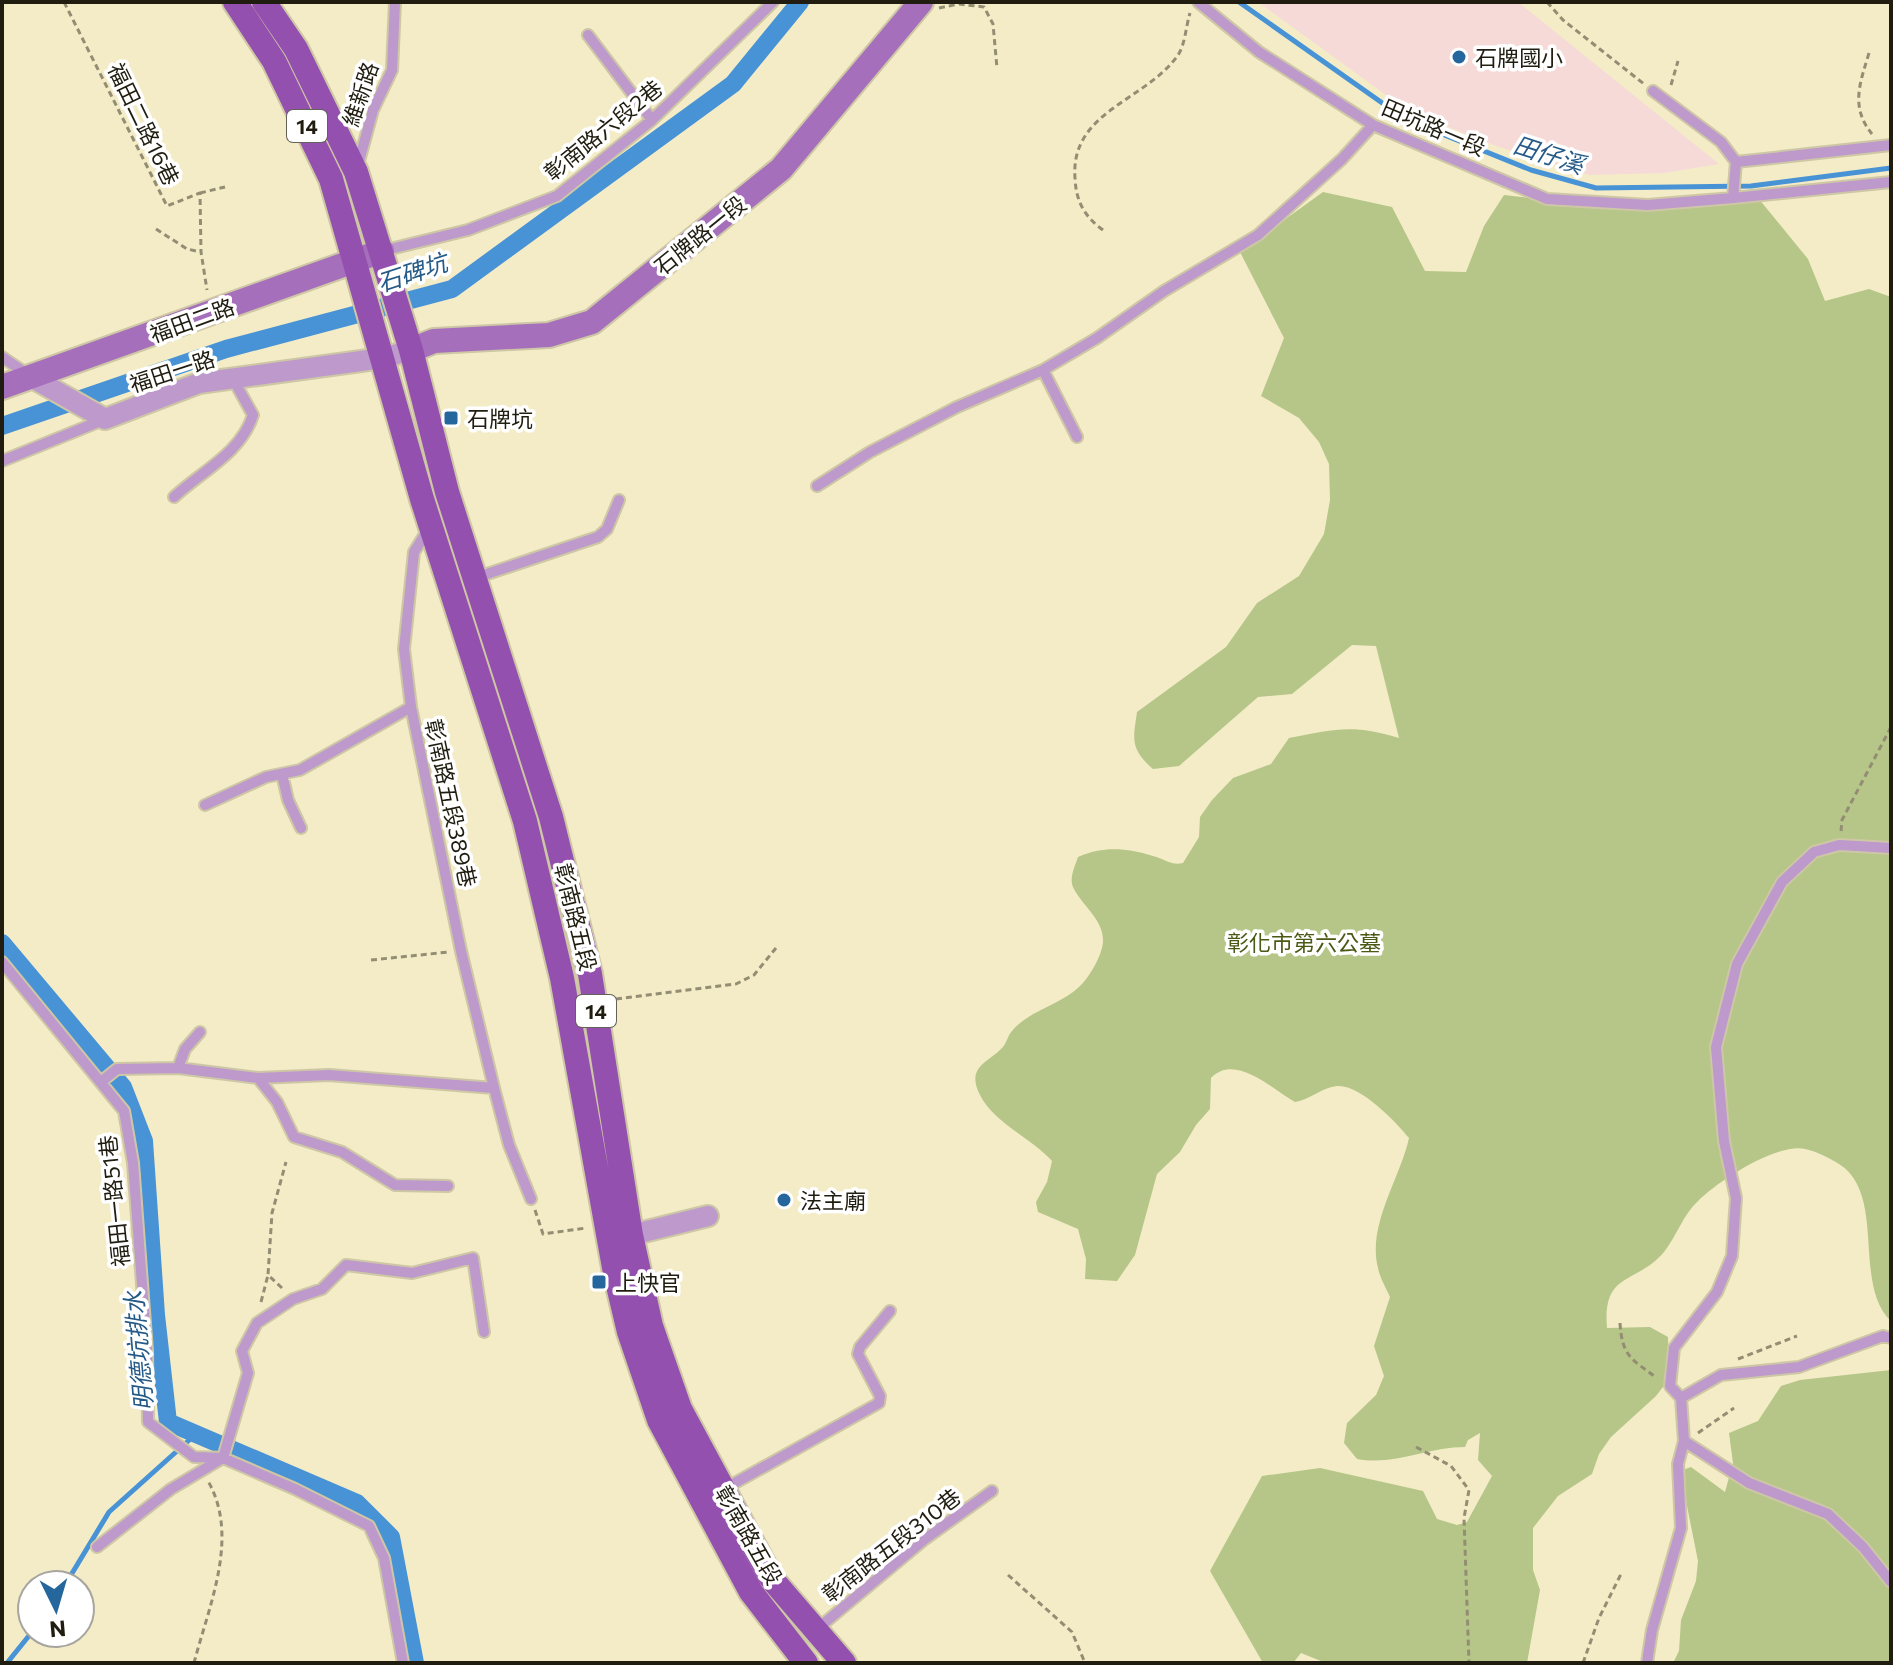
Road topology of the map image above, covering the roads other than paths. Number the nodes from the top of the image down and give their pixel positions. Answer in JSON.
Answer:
{"nodes":[{"id":1,"x":235,"y":2,"type":"edge"},
{"id":2,"x":264,"y":2,"type":"edge"},
{"id":3,"x":395,"y":2,"type":"edge"},
{"id":4,"x":773,"y":2,"type":"edge"},
{"id":5,"x":1195,"y":2,"type":"edge"},
{"id":6,"x":917,"y":7,"type":"edge"},
{"id":7,"x":588,"y":35,"type":"dead end"},
{"id":8,"x":1653,"y":91,"type":"road end"},
{"id":9,"x":652,"y":120,"type":"junction"},
{"id":10,"x":1373,"y":125,"type":"junction"},
{"id":11,"x":1887,"y":145,"type":"edge"},
{"id":12,"x":1736,"y":162,"type":"junction"},
{"id":13,"x":356,"y":172,"type":"junction"},
{"id":14,"x":331,"y":179,"type":"junction"},
{"id":15,"x":1891,"y":182,"type":"edge"},
{"id":16,"x":1733,"y":198,"type":"junction"},
{"id":17,"x":382,"y":251,"type":"junction"},
{"id":18,"x":355,"y":261,"type":"junction"},
{"id":19,"x":407,"y":338,"type":"junction"},
{"id":20,"x":380,"y":346,"type":"junction"},
{"id":21,"x":2,"y":357,"type":"edge"},
{"id":22,"x":1043,"y":370,"type":"junction"},
{"id":23,"x":31,"y":377,"type":"junction"},
{"id":24,"x":232,"y":378,"type":"junction"},
{"id":25,"x":2,"y":387,"type":"edge"},
{"id":26,"x":105,"y":419,"type":"junction"},
{"id":27,"x":1077,"y":437,"type":"dead end"},
{"id":28,"x":2,"y":461,"type":"edge"},
{"id":29,"x":817,"y":486,"type":"dead end"},
{"id":30,"x":174,"y":497,"type":"dead end"},
{"id":31,"x":619,"y":500,"type":"dead end"},
{"id":32,"x":430,"y":526,"type":"junction"},
{"id":33,"x":475,"y":578,"type":"junction"},
{"id":34,"x":411,"y":707,"type":"junction"},
{"id":35,"x":282,"y":774,"type":"junction"},
{"id":36,"x":205,"y":805,"type":"dead end"},
{"id":37,"x":301,"y":828,"type":"dead end"},
{"id":38,"x":1891,"y":848,"type":"edge"},
{"id":39,"x":2,"y":962,"type":"edge"},
{"id":40,"x":200,"y":1032,"type":"dead end"},
{"id":41,"x":178,"y":1068,"type":"junction"},
{"id":42,"x":258,"y":1078,"type":"junction"},
{"id":43,"x":104,"y":1080,"type":"junction"},
{"id":44,"x":494,"y":1088,"type":"junction"},
{"id":45,"x":448,"y":1186,"type":"dead end"},
{"id":46,"x":531,"y":1199,"type":"road end"},
{"id":47,"x":708,"y":1216,"type":"dead end"},
{"id":48,"x":605,"y":1225,"type":"junction"},
{"id":49,"x":631,"y":1235,"type":"junction"},
{"id":50,"x":890,"y":1311,"type":"dead end"},
{"id":51,"x":484,"y":1332,"type":"dead end"},
{"id":52,"x":1891,"y":1338,"type":"edge"},
{"id":53,"x":1681,"y":1398,"type":"junction"},
{"id":54,"x":1684,"y":1441,"type":"junction"},
{"id":55,"x":223,"y":1454,"type":"junction"},
{"id":56,"x":723,"y":1490,"type":"junction"},
{"id":57,"x":992,"y":1491,"type":"dead end"},
{"id":58,"x":97,"y":1547,"type":"dead end"},
{"id":59,"x":1891,"y":1582,"type":"edge"},
{"id":60,"x":814,"y":1631,"type":"junction"},
{"id":61,"x":403,"y":1663,"type":"edge"},
{"id":62,"x":806,"y":1663,"type":"edge"},
{"id":63,"x":844,"y":1663,"type":"edge"},
{"id":64,"x":1647,"y":1663,"type":"edge"}],
"edges":[{"from":1,"to":14,"type":"main road","number":"14"},
{"from":2,"to":13,"type":"main road","number":"14"},
{"from":3,"to":13,"type":"lane","name":"維新路"},
{"from":4,"to":9,"type":"lane","name":"彰南路六段2巷"},
{"from":5,"to":10,"type":"lane","name":"田坑路一段"},
{"from":6,"to":19,"type":"street","name":"石牌路一段"},
{"from":7,"to":9,"type":"lane"},
{"from":8,"to":12,"type":"lane"},
{"from":9,"to":17,"type":"lane","name":"彰南路六段2巷"},
{"from":10,"to":16,"type":"lane","name":"田坑路一段"},
{"from":10,"to":22,"type":"lane"},
{"from":11,"to":12,"type":"lane"},
{"from":12,"to":16,"type":"lane"},
{"from":13,"to":14,"type":"lane"},
{"from":13,"to":17,"type":"main road","number":"14"},
{"from":14,"to":18,"type":"main road","number":"14"},
{"from":15,"to":16,"type":"lane","name":"田坑路一段"},
{"from":17,"to":18,"type":"street","name":"福田二路"},
{"from":17,"to":19,"type":"main road","number":"14"},
{"from":18,"to":20,"type":"main road","number":"14"},
{"from":18,"to":23,"type":"street","name":"福田二路"},
{"from":19,"to":20,"type":"street","name":"福田一路"},
{"from":19,"to":33,"type":"main road","name":"彰南路五段","number":"14"},
{"from":20,"to":24,"type":"street","name":"福田一路"},
{"from":20,"to":32,"type":"main road","name":"彰南路五段","number":"14"},
{"from":21,"to":23,"type":"lane"},
{"from":22,"to":27,"type":"lane"},
{"from":22,"to":29,"type":"lane"},
{"from":23,"to":25,"type":"street","name":"福田二路"},
{"from":23,"to":26,"type":"street"},
{"from":24,"to":26,"type":"street","name":"福田一路"},
{"from":24,"to":30,"type":"lane"},
{"from":26,"to":28,"type":"lane","name":"福田一路"},
{"from":31,"to":33,"type":"lane"},
{"from":32,"to":34,"type":"lane","name":"彰南路五段389巷"},
{"from":32,"to":48,"type":"main road","name":"彰南路五段","number":"14"},
{"from":33,"to":49,"type":"main road","name":"彰南路五段","number":"14"},
{"from":34,"to":35,"type":"lane"},
{"from":34,"to":44,"type":"lane","name":"彰南路五段389巷"},
{"from":35,"to":36,"type":"lane"},
{"from":35,"to":37,"type":"lane"},
{"from":38,"to":53,"type":"lane"},
{"from":39,"to":43,"type":"lane","name":"福田一路51巷"},
{"from":40,"to":41,"type":"lane"},
{"from":41,"to":42,"type":"lane"},
{"from":41,"to":43,"type":"lane"},
{"from":42,"to":44,"type":"lane"},
{"from":42,"to":45,"type":"lane"},
{"from":43,"to":55,"type":"lane","name":"福田一路51巷"},
{"from":44,"to":46,"type":"lane","name":"彰南路五段389巷"},
{"from":47,"to":49,"type":"street"},
{"from":48,"to":49,"type":"street"},
{"from":48,"to":62,"type":"main road","name":"彰南路五段","number":"14"},
{"from":49,"to":56,"type":"main road","name":"彰南路五段","number":"14"},
{"from":50,"to":56,"type":"lane"},
{"from":51,"to":55,"type":"lane"},
{"from":52,"to":53,"type":"lane"},
{"from":53,"to":54,"type":"lane"},
{"from":54,"to":59,"type":"lane"},
{"from":54,"to":64,"type":"lane"},
{"from":55,"to":58,"type":"lane"},
{"from":55,"to":61,"type":"lane","name":"福田一路51巷"},
{"from":56,"to":60,"type":"main road","name":"彰南路五段","number":"14"},
{"from":57,"to":60,"type":"lane","name":"彰南路五段310巷"},
{"from":60,"to":63,"type":"main road","name":"彰南路五段","number":"14"}]}
